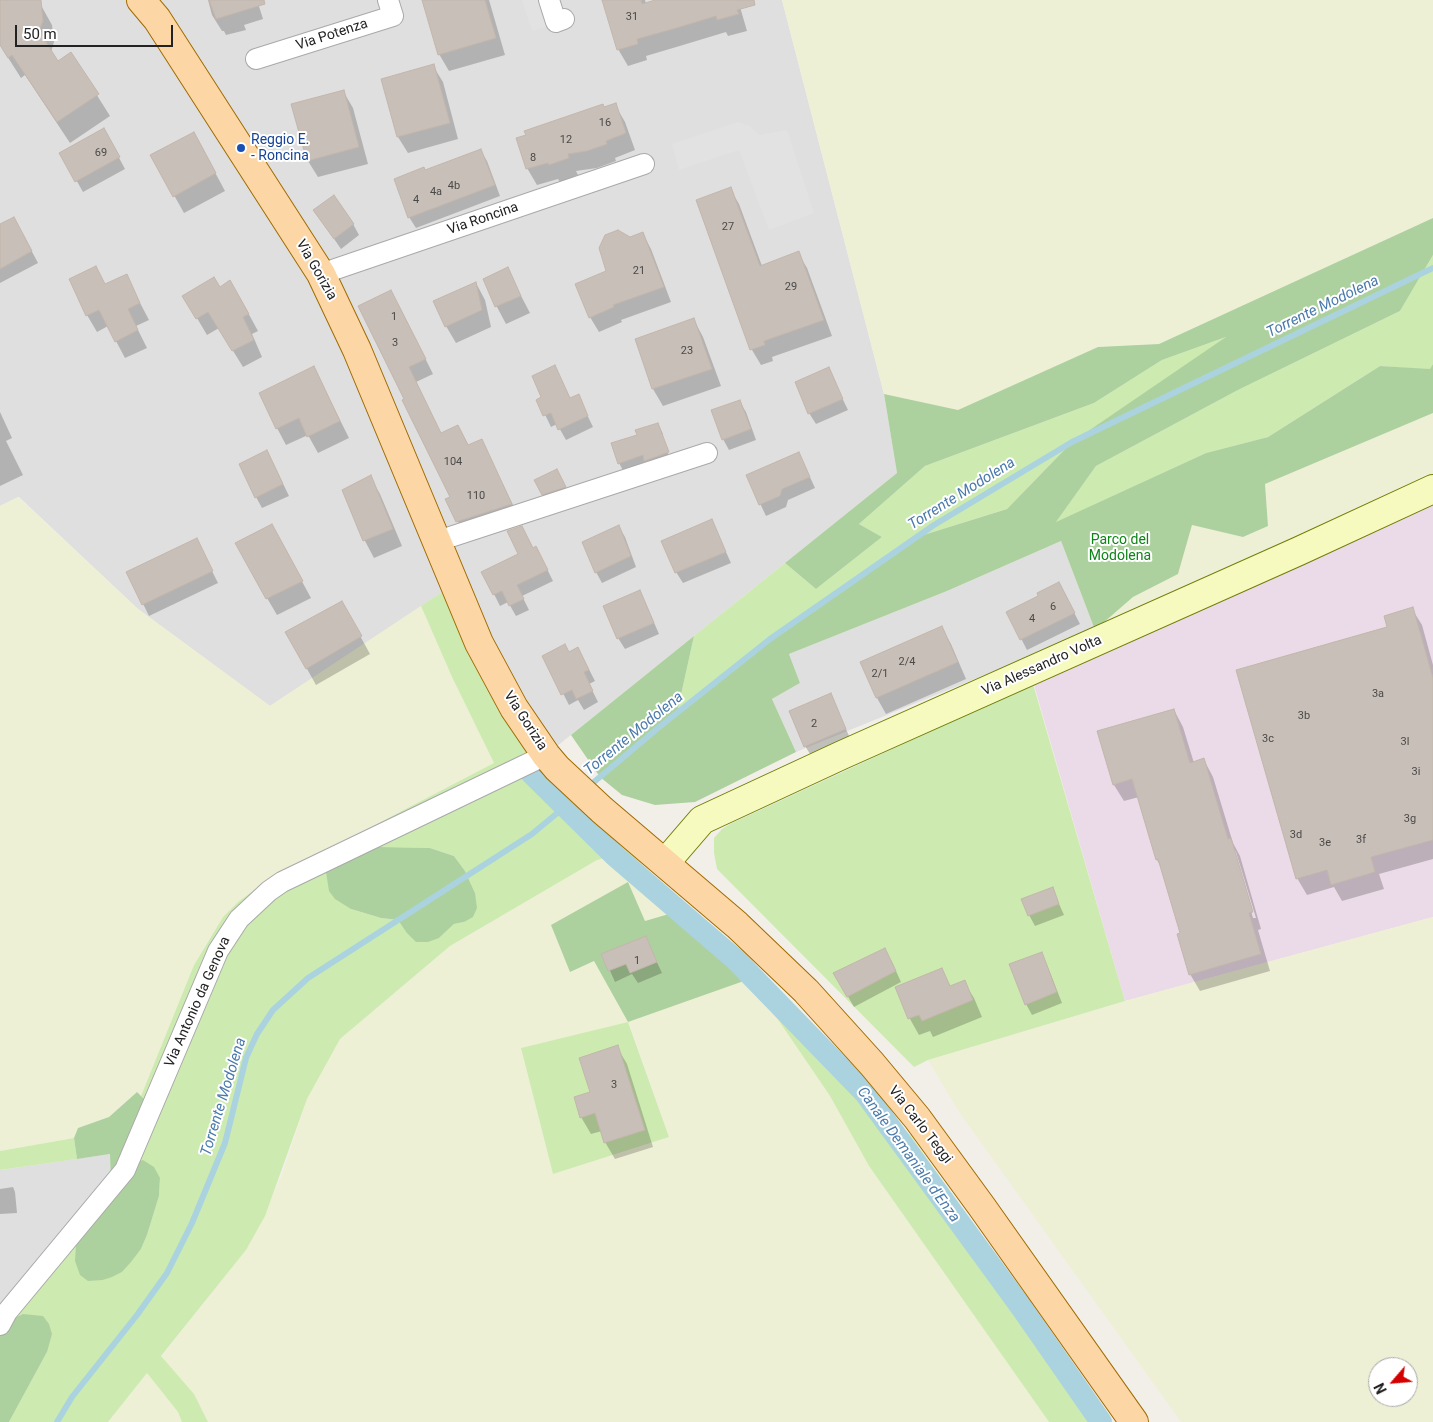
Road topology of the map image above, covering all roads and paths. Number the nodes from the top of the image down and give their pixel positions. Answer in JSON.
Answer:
{"nodes":[{"id":1,"x":388,"y":0,"type":"edge"},
{"id":2,"x":548,"y":0,"type":"edge"},
{"id":3,"x":148,"y":6,"type":"edge"},
{"id":4,"x":564,"y":19,"type":"dead end"},
{"id":5,"x":256,"y":60,"type":"dead end"},
{"id":6,"x":644,"y":164,"type":"dead end"},
{"id":7,"x":321,"y":274,"type":"junction"},
{"id":8,"x":706,"y":453,"type":"dead end"},
{"id":9,"x":1433,"y":489,"type":"edge"},
{"id":10,"x":438,"y":541,"type":"junction"},
{"id":11,"x":551,"y":761,"type":"junction"},
{"id":12,"x":665,"y":863,"type":"junction"},
{"id":13,"x":0,"y":1325,"type":"edge"},
{"id":14,"x":1134,"y":1422,"type":"edge"}],
"edges":[{"from":1,"to":5,"type":"street","name":"Via Potenza"},
{"from":2,"to":4,"type":"street"},
{"from":3,"to":7,"type":"main road","name":"Via Gorizia"},
{"from":6,"to":7,"type":"street","name":"Via Roncina"},
{"from":7,"to":10,"type":"main road","name":"Via Gorizia"},
{"from":8,"to":10,"type":"street"},
{"from":9,"to":12,"type":"street","name":"Via Alessandro Volta"},
{"from":10,"to":11,"type":"main road","name":"Via Gorizia"},
{"from":11,"to":12,"type":"main road","name":"Via Gorizia"},
{"from":11,"to":13,"type":"street","name":"Via Antonio da Genova"},
{"from":12,"to":14,"type":"main road","name":"Via Carlo Teggi"}]}
